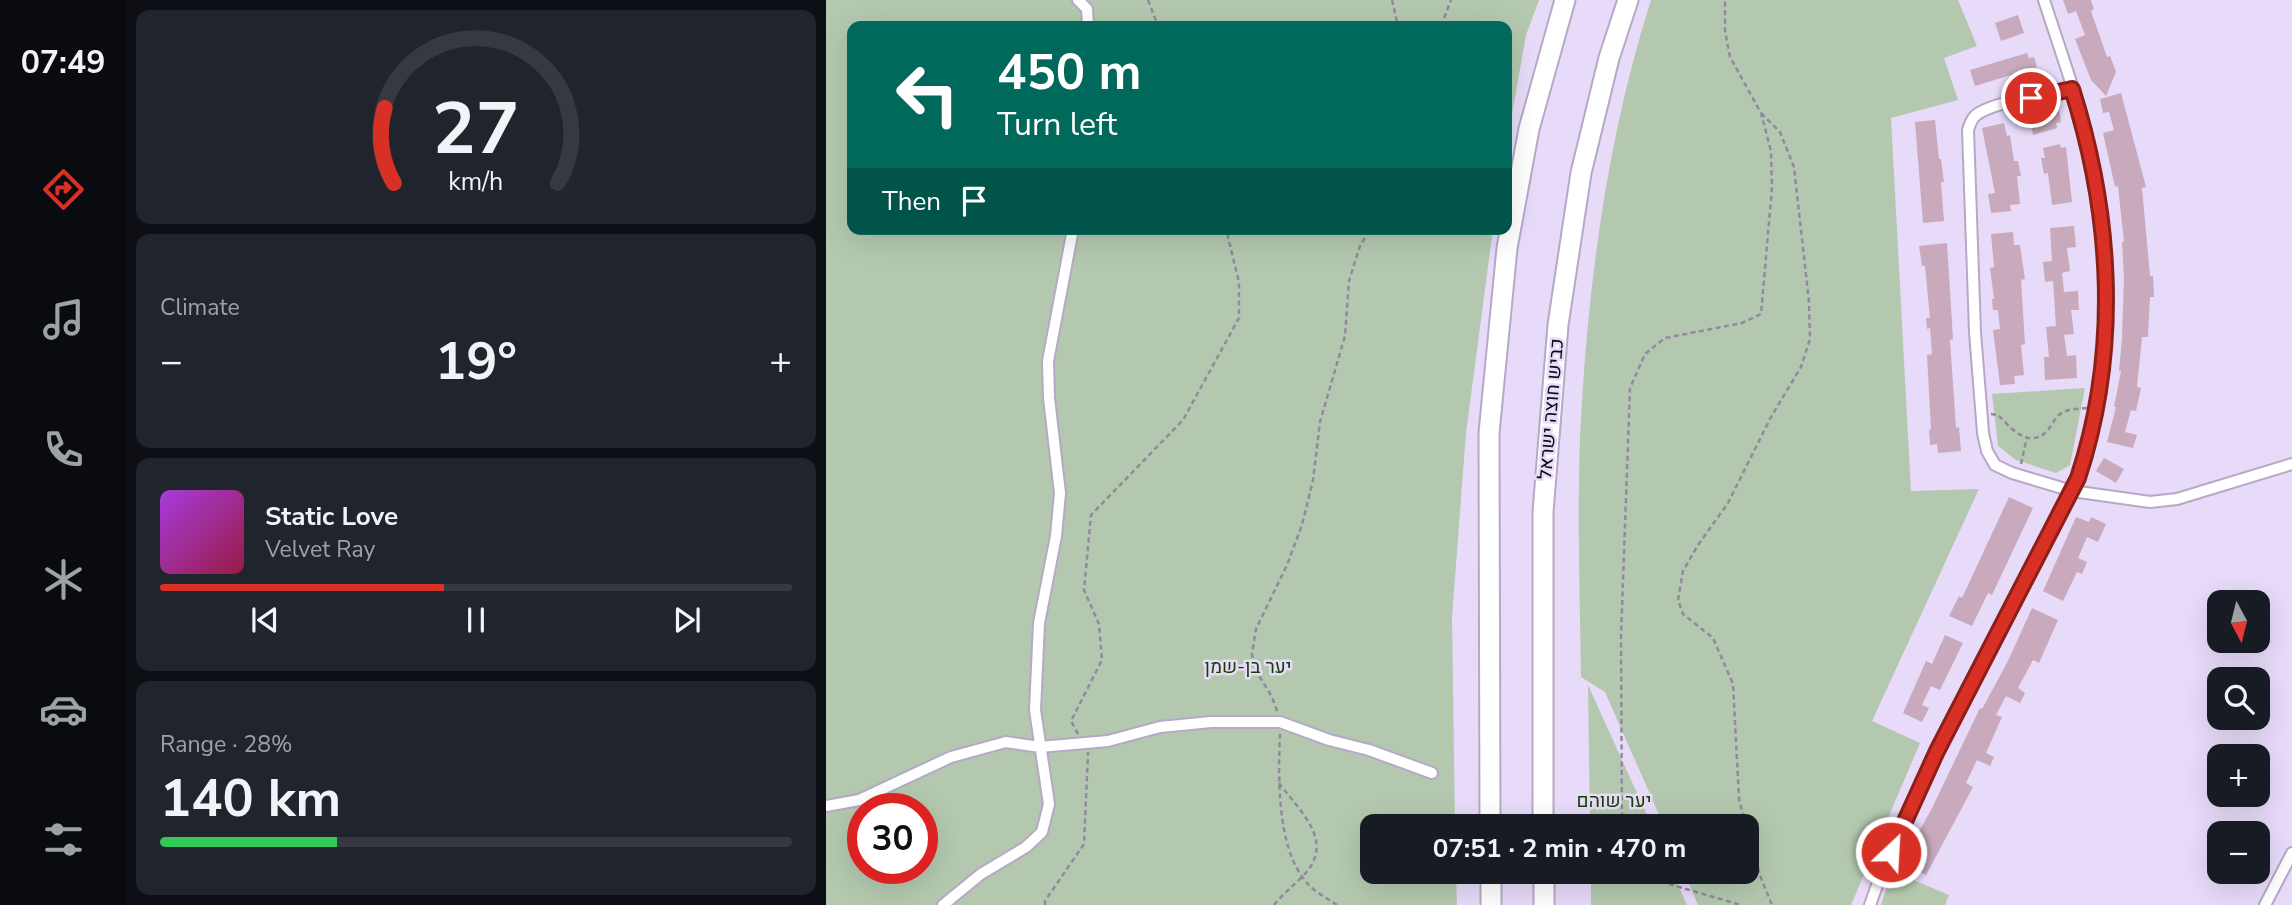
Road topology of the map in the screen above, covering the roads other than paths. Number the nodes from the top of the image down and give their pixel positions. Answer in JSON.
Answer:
{"nodes":[{"id":1,"x":1078,"y":0,"type":"edge"},
{"id":2,"x":1565,"y":0,"type":"edge"},
{"id":3,"x":1628,"y":0,"type":"edge"},
{"id":4,"x":2044,"y":0,"type":"edge"},
{"id":5,"x":1088,"y":21,"type":"edge"},
{"id":6,"x":2072,"y":89,"type":"junction"},
{"id":7,"x":1512,"y":222,"type":"edge"},
{"id":8,"x":1072,"y":235,"type":"edge"},
{"id":9,"x":1510,"y":235,"type":"edge"},
{"id":10,"x":2292,"y":464,"type":"edge"},
{"id":11,"x":2072,"y":491,"type":"junction"},
{"id":12,"x":1040,"y":747,"type":"junction"},
{"id":13,"x":1432,"y":773,"type":"dead end"},
{"id":14,"x":826,"y":806,"type":"edge"},
{"id":15,"x":1490,"y":814,"type":"edge"},
{"id":16,"x":1543,"y":814,"type":"edge"},
{"id":17,"x":2292,"y":853,"type":"edge"},
{"id":18,"x":1491,"y":884,"type":"edge"},
{"id":19,"x":1544,"y":884,"type":"edge"},
{"id":20,"x":943,"y":905,"type":"edge"},
{"id":21,"x":1491,"y":905,"type":"edge"},
{"id":22,"x":1544,"y":905,"type":"edge"},
{"id":23,"x":1870,"y":905,"type":"edge"},
{"id":24,"x":2265,"y":905,"type":"edge"}],
"edges":[{"from":1,"to":5,"type":"street"},
{"from":2,"to":7,"type":"highway"},
{"from":3,"to":16,"type":"highway","name":"כביש חוצה ישראל"},
{"from":4,"to":6,"type":"street"},
{"from":6,"to":11,"type":"street"},
{"from":6,"to":11,"type":"street"},
{"from":8,"to":12,"type":"street"},
{"from":9,"to":15,"type":"highway"},
{"from":10,"to":11,"type":"street"},
{"from":11,"to":23,"type":"street"},
{"from":12,"to":13,"type":"street"},
{"from":12,"to":14,"type":"street"},
{"from":12,"to":20,"type":"street"},
{"from":17,"to":24,"type":"street"},
{"from":18,"to":21,"type":"highway"},
{"from":19,"to":22,"type":"highway"}]}
